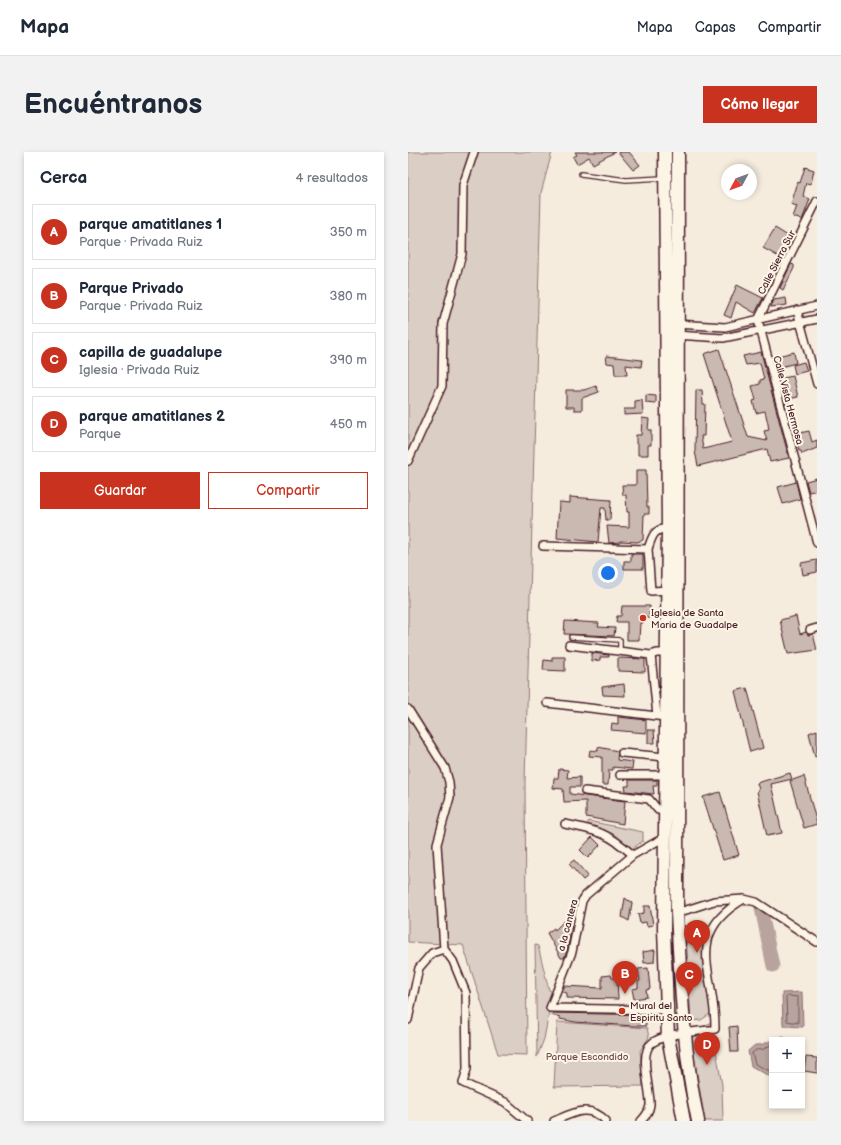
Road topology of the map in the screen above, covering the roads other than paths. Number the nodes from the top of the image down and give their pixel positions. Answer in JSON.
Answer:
{"nodes":[{"id":1,"x":474,"y":152,"type":"edge"},
{"id":2,"x":665,"y":152,"type":"edge"},
{"id":3,"x":678,"y":152,"type":"edge"},
{"id":4,"x":581,"y":174,"type":"dead end"},
{"id":5,"x":678,"y":176,"type":"junction"},
{"id":6,"x":665,"y":178,"type":"junction"},
{"id":7,"x":817,"y":201,"type":"edge"},
{"id":8,"x":817,"y":306,"type":"edge"},
{"id":9,"x":797,"y":310,"type":"junction"},
{"id":10,"x":817,"y":319,"type":"edge"},
{"id":11,"x":758,"y":320,"type":"junction"},
{"id":12,"x":800,"y":324,"type":"junction"},
{"id":13,"x":673,"y":329,"type":"junction"},
{"id":14,"x":760,"y":332,"type":"junction"},
{"id":15,"x":817,"y":384,"type":"edge"},
{"id":16,"x":408,"y":461,"type":"edge"},
{"id":17,"x":668,"y":528,"type":"junction"},
{"id":18,"x":817,"y":543,"type":"edge"},
{"id":19,"x":543,"y":546,"type":"dead end"},
{"id":20,"x":648,"y":549,"type":"junction"},
{"id":21,"x":673,"y":590,"type":"junction"},
{"id":22,"x":571,"y":637,"type":"dead end"},
{"id":23,"x":569,"y":645,"type":"dead end"},
{"id":24,"x":620,"y":652,"type":"junction"},
{"id":25,"x":666,"y":653,"type":"junction"},
{"id":26,"x":651,"y":656,"type":"junction"},
{"id":27,"x":547,"y":703,"type":"dead end"},
{"id":28,"x":408,"y":709,"type":"edge"},
{"id":29,"x":661,"y":717,"type":"junction"},
{"id":30,"x":622,"y":753,"type":"dead end"},
{"id":31,"x":665,"y":757,"type":"junction"},
{"id":32,"x":620,"y":775,"type":"dead end"},
{"id":33,"x":664,"y":775,"type":"junction"},
{"id":34,"x":585,"y":791,"type":"dead end"},
{"id":35,"x":665,"y":811,"type":"junction"},
{"id":36,"x":678,"y":812,"type":"junction"},
{"id":37,"x":565,"y":824,"type":"dead end"},
{"id":38,"x":665,"y":837,"type":"junction"},
{"id":39,"x":633,"y":855,"type":"junction"},
{"id":40,"x":744,"y":899,"type":"junction"},
{"id":41,"x":677,"y":913,"type":"junction"},
{"id":42,"x":817,"y":942,"type":"edge"},
{"id":43,"x":444,"y":949,"type":"junction"},
{"id":44,"x":666,"y":1010,"type":"junction"},
{"id":45,"x":408,"y":1020,"type":"edge"},
{"id":46,"x":683,"y":1034,"type":"junction"},
{"id":47,"x":668,"y":1037,"type":"junction"},
{"id":48,"x":527,"y":1121,"type":"edge"},
{"id":49,"x":554,"y":1121,"type":"edge"},
{"id":50,"x":606,"y":1121,"type":"edge"},
{"id":51,"x":641,"y":1121,"type":"edge"},
{"id":52,"x":684,"y":1121,"type":"edge"},
{"id":53,"x":698,"y":1121,"type":"edge"}],
"edges":[{"from":1,"to":16,"type":"street"},
{"from":2,"to":6,"type":"main road"},
{"from":3,"to":5,"type":"main road"},
{"from":4,"to":6,"type":"lane"},
{"from":5,"to":6,"type":"lane"},
{"from":5,"to":13,"type":"main road"},
{"from":6,"to":13,"type":"main road"},
{"from":7,"to":11,"type":"street","name":"Calle Sierra Sur"},
{"from":8,"to":9,"type":"street"},
{"from":9,"to":11,"type":"street"},
{"from":9,"to":12,"type":"street"},
{"from":10,"to":12,"type":"street"},
{"from":11,"to":13,"type":"street"},
{"from":11,"to":14,"type":"street"},
{"from":12,"to":14,"type":"street"},
{"from":12,"to":15,"type":"street"},
{"from":13,"to":14,"type":"street"},
{"from":13,"to":17,"type":"main road"},
{"from":13,"to":21,"type":"main road"},
{"from":14,"to":18,"type":"street","name":"Calle Vista Hermosa"},
{"from":17,"to":20,"type":"street"},
{"from":17,"to":21,"type":"main road"},
{"from":19,"to":20,"type":"street"},
{"from":20,"to":21,"type":"street"},
{"from":21,"to":25,"type":"main road"},
{"from":21,"to":36,"type":"main road"},
{"from":22,"to":24,"type":"lane"},
{"from":23,"to":24,"type":"street"},
{"from":24,"to":26,"type":"street"},
{"from":25,"to":26,"type":"street"},
{"from":25,"to":29,"type":"main road"},
{"from":26,"to":29,"type":"street"},
{"from":27,"to":29,"type":"street"},
{"from":28,"to":43,"type":"street"},
{"from":29,"to":31,"type":"main road"},
{"from":30,"to":31,"type":"street"},
{"from":31,"to":33,"type":"main road"},
{"from":32,"to":33,"type":"street"},
{"from":33,"to":35,"type":"main road"},
{"from":34,"to":35,"type":"street"},
{"from":35,"to":36,"type":"street"},
{"from":35,"to":38,"type":"main road"},
{"from":36,"to":41,"type":"main road"},
{"from":37,"to":39,"type":"street"},
{"from":38,"to":39,"type":"street","name":"a la cantera"},
{"from":38,"to":44,"type":"main road"},
{"from":39,"to":44,"type":"street","name":"a la cantera"},
{"from":40,"to":41,"type":"street"},
{"from":40,"to":42,"type":"street"},
{"from":40,"to":46,"type":"street"},
{"from":41,"to":46,"type":"main road"},
{"from":43,"to":45,"type":"street"},
{"from":43,"to":48,"type":"street"},
{"from":44,"to":47,"type":"main road"},
{"from":46,"to":47,"type":"street"},
{"from":46,"to":53,"type":"main road"},
{"from":47,"to":51,"type":"street"},
{"from":47,"to":52,"type":"main road"},
{"from":49,"to":50,"type":"street"}]}
